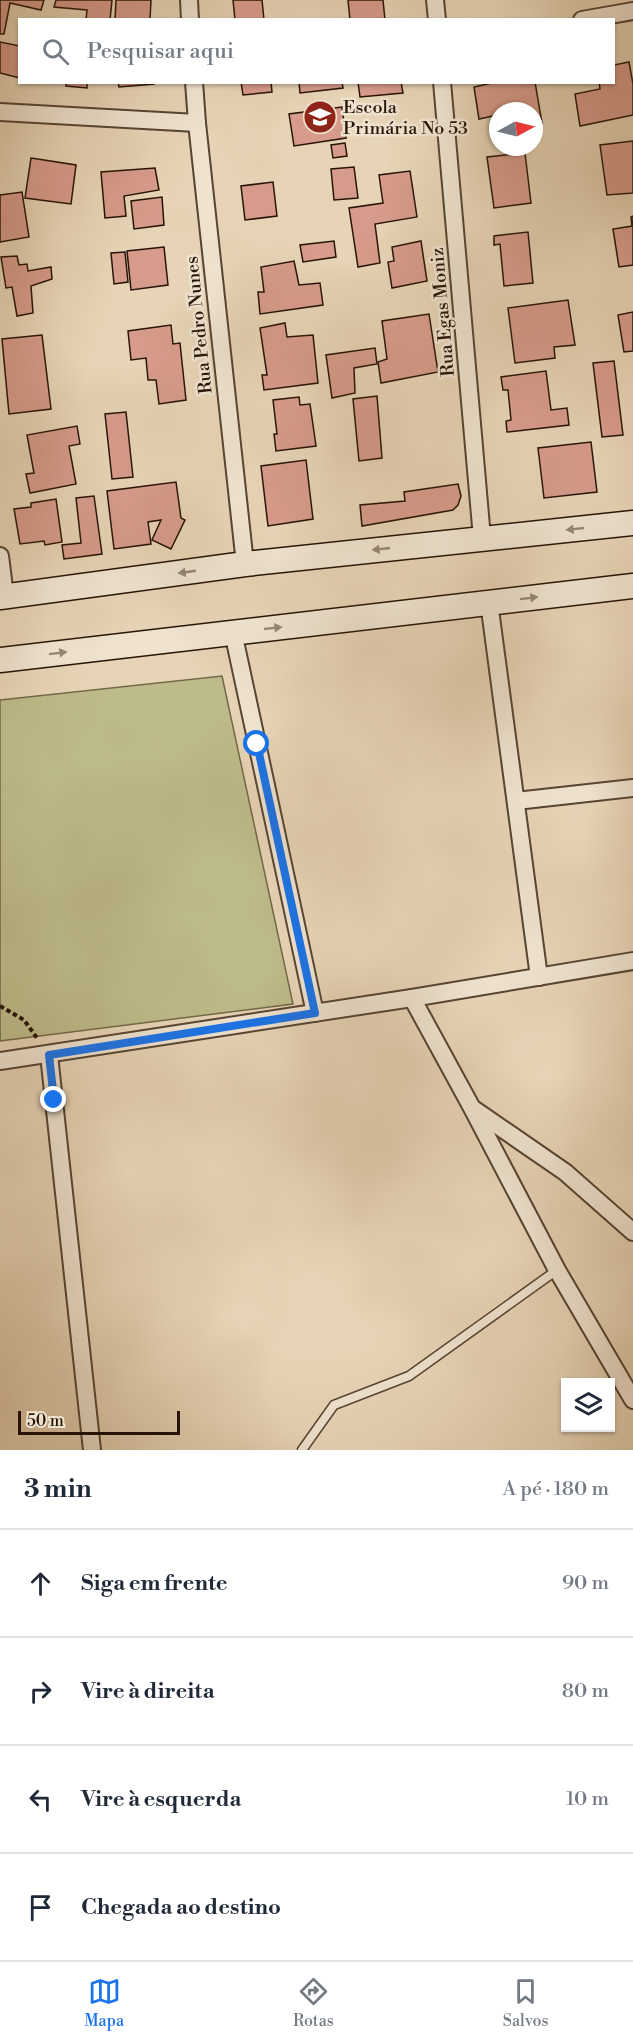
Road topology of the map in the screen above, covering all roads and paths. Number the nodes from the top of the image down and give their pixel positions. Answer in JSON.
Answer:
{"nodes":[{"id":1,"x":189,"y":0,"type":"edge"},
{"id":2,"x":435,"y":0,"type":"edge"},
{"id":3,"x":633,"y":11,"type":"edge"},
{"id":4,"x":190,"y":18,"type":"edge"},
{"id":5,"x":437,"y":18,"type":"edge"},
{"id":6,"x":593,"y":18,"type":"edge"},
{"id":7,"x":194,"y":84,"type":"edge"},
{"id":8,"x":442,"y":84,"type":"edge"},
{"id":9,"x":0,"y":112,"type":"edge"},
{"id":10,"x":197,"y":123,"type":"junction"},
{"id":11,"x":633,"y":523,"type":"edge"},
{"id":12,"x":482,"y":538,"type":"junction"},
{"id":13,"x":0,"y":556,"type":"edge"},
{"id":14,"x":245,"y":564,"type":"junction"},
{"id":15,"x":633,"y":586,"type":"edge"},
{"id":16,"x":2,"y":597,"type":"edge"},
{"id":17,"x":489,"y":603,"type":"junction"},
{"id":18,"x":233,"y":632,"type":"junction"},
{"id":19,"x":0,"y":660,"type":"edge"},
{"id":20,"x":633,"y":788,"type":"edge"},
{"id":21,"x":516,"y":801,"type":"junction"},
{"id":22,"x":633,"y":961,"type":"edge"},
{"id":23,"x":539,"y":977,"type":"junction"},
{"id":24,"x":412,"y":998,"type":"junction"},
{"id":25,"x":0,"y":1006,"type":"edge"},
{"id":26,"x":315,"y":1013,"type":"junction"},
{"id":27,"x":49,"y":1055,"type":"junction"},
{"id":28,"x":0,"y":1061,"type":"edge"},
{"id":29,"x":472,"y":1108,"type":"junction"},
{"id":30,"x":633,"y":1232,"type":"edge"},
{"id":31,"x":557,"y":1270,"type":"junction"},
{"id":32,"x":633,"y":1400,"type":"edge"},
{"id":33,"x":92,"y":1450,"type":"edge"},
{"id":34,"x":302,"y":1450,"type":"edge"}],
"edges":[{"from":1,"to":4,"type":"street"},
{"from":2,"to":5,"type":"street"},
{"from":3,"to":6,"type":"street"},
{"from":7,"to":10,"type":"street","name":"Rua Pedro Nunes"},
{"from":8,"to":12,"type":"street","name":"Rua Egas Moniz"},
{"from":9,"to":10,"type":"street"},
{"from":10,"to":14,"type":"street","name":"Rua Pedro Nunes"},
{"from":11,"to":12,"type":"main road","one_way":true},
{"from":12,"to":14,"type":"main road","one_way":true},
{"from":13,"to":16,"type":"street"},
{"from":14,"to":16,"type":"main road","one_way":true},
{"from":17,"to":15,"type":"main road","one_way":true},
{"from":18,"to":17,"type":"main road","one_way":true},
{"from":17,"to":21,"type":"street"},
{"from":19,"to":18,"type":"main road","one_way":true},
{"from":18,"to":26,"type":"street"},
{"from":20,"to":21,"type":"street"},
{"from":21,"to":23,"type":"street"},
{"from":22,"to":23,"type":"street"},
{"from":23,"to":24,"type":"street"},
{"from":24,"to":26,"type":"street"},
{"from":24,"to":29,"type":"street"},
{"from":25,"to":27,"type":"path"},
{"from":26,"to":27,"type":"street"},
{"from":27,"to":28,"type":"street"},
{"from":27,"to":33,"type":"street"},
{"from":29,"to":30,"type":"street"},
{"from":29,"to":31,"type":"street"},
{"from":31,"to":32,"type":"street"},
{"from":31,"to":34,"type":"lane"}]}
